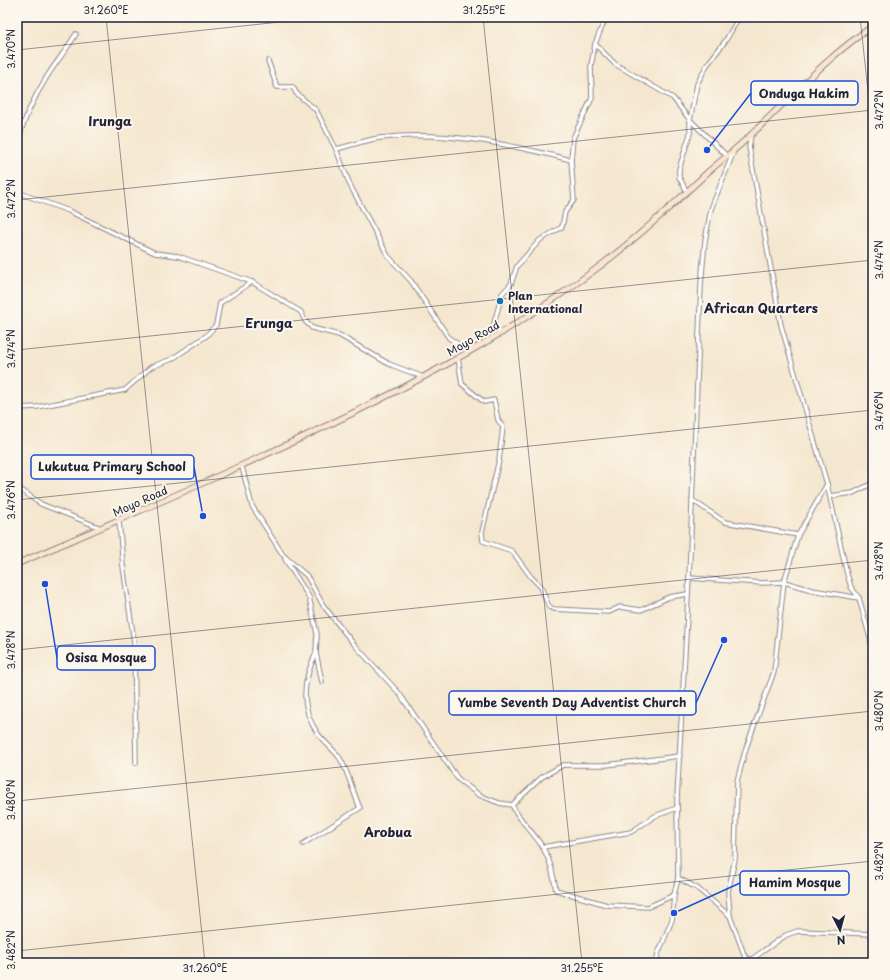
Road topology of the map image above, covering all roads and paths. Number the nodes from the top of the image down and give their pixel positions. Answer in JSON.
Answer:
{"nodes":[{"id":1,"x":606,"y":17,"type":"edge"},
{"id":2,"x":739,"y":17,"type":"edge"},
{"id":3,"x":873,"y":26,"type":"edge"},
{"id":4,"x":76,"y":34,"type":"dead end"},
{"id":5,"x":595,"y":44,"type":"junction"},
{"id":6,"x":268,"y":61,"type":"dead end"},
{"id":7,"x":690,"y":120,"type":"junction"},
{"id":8,"x":752,"y":134,"type":"junction"},
{"id":9,"x":17,"y":145,"type":"edge"},
{"id":10,"x":735,"y":148,"type":"junction"},
{"id":11,"x":336,"y":149,"type":"junction"},
{"id":12,"x":727,"y":156,"type":"junction"},
{"id":13,"x":571,"y":160,"type":"junction"},
{"id":14,"x":17,"y":192,"type":"edge"},
{"id":15,"x":687,"y":192,"type":"junction"},
{"id":16,"x":252,"y":282,"type":"junction"},
{"id":17,"x":502,"y":333,"type":"junction"},
{"id":18,"x":470,"y":352,"type":"junction"},
{"id":19,"x":458,"y":358,"type":"junction"},
{"id":20,"x":424,"y":378,"type":"junction"},
{"id":21,"x":17,"y":408,"type":"edge"},
{"id":22,"x":242,"y":467,"type":"junction"},
{"id":23,"x":873,"y":483,"type":"edge"},
{"id":24,"x":827,"y":484,"type":"junction"},
{"id":25,"x":17,"y":487,"type":"edge"},
{"id":26,"x":830,"y":496,"type":"junction"},
{"id":27,"x":692,"y":500,"type":"junction"},
{"id":28,"x":119,"y":521,"type":"junction"},
{"id":29,"x":102,"y":528,"type":"junction"},
{"id":30,"x":798,"y":535,"type":"junction"},
{"id":31,"x":283,"y":555,"type":"junction"},
{"id":32,"x":17,"y":564,"type":"edge"},
{"id":33,"x":689,"y":578,"type":"junction"},
{"id":34,"x":784,"y":582,"type":"junction"},
{"id":35,"x":688,"y":594,"type":"junction"},
{"id":36,"x":859,"y":598,"type":"junction"},
{"id":37,"x":873,"y":649,"type":"edge"},
{"id":38,"x":316,"y":653,"type":"junction"},
{"id":39,"x":322,"y":682,"type":"dead end"},
{"id":40,"x":680,"y":756,"type":"junction"},
{"id":41,"x":136,"y":763,"type":"dead end"},
{"id":42,"x":512,"y":805,"type":"junction"},
{"id":43,"x":677,"y":808,"type":"junction"},
{"id":44,"x":303,"y":844,"type":"dead end"},
{"id":45,"x":543,"y":847,"type":"junction"},
{"id":46,"x":678,"y":878,"type":"junction"},
{"id":47,"x":674,"y":895,"type":"junction"},
{"id":48,"x":730,"y":916,"type":"junction"},
{"id":49,"x":873,"y":934,"type":"edge"},
{"id":50,"x":745,"y":957,"type":"junction"},
{"id":51,"x":752,"y":960,"type":"junction"},
{"id":52,"x":656,"y":963,"type":"edge"},
{"id":53,"x":745,"y":963,"type":"edge"},
{"id":54,"x":758,"y":963,"type":"edge"}],
"edges":[{"from":1,"to":5,"type":"street"},
{"from":2,"to":7,"type":"street"},
{"from":3,"to":8,"type":"main road","name":"Moyo Road"},
{"from":4,"to":9,"type":"street"},
{"from":5,"to":7,"type":"street"},
{"from":5,"to":13,"type":"street"},
{"from":6,"to":11,"type":"street"},
{"from":7,"to":12,"type":"street"},
{"from":7,"to":15,"type":"street"},
{"from":8,"to":10,"type":"main road","name":"Moyo Road"},
{"from":8,"to":24,"type":"street"},
{"from":10,"to":12,"type":"main road","name":"Moyo Road"},
{"from":10,"to":27,"type":"street"},
{"from":11,"to":13,"type":"street"},
{"from":11,"to":18,"type":"street"},
{"from":12,"to":15,"type":"main road","name":"Moyo Road"},
{"from":13,"to":17,"type":"street"},
{"from":14,"to":16,"type":"street"},
{"from":15,"to":17,"type":"main road","name":"Moyo Road"},
{"from":16,"to":20,"type":"street"},
{"from":16,"to":21,"type":"street"},
{"from":17,"to":18,"type":"main road","name":"Moyo Road"},
{"from":18,"to":19,"type":"main road","name":"Moyo Road"},
{"from":19,"to":20,"type":"main road","name":"Moyo Road"},
{"from":19,"to":35,"type":"street"},
{"from":20,"to":22,"type":"main road","name":"Moyo Road"},
{"from":22,"to":28,"type":"main road","name":"Moyo Road"},
{"from":22,"to":31,"type":"street"},
{"from":23,"to":26,"type":"street"},
{"from":24,"to":26,"type":"street"},
{"from":24,"to":30,"type":"street"},
{"from":25,"to":29,"type":"street"},
{"from":26,"to":36,"type":"street"},
{"from":27,"to":30,"type":"street"},
{"from":27,"to":33,"type":"street"},
{"from":28,"to":29,"type":"main road","name":"Moyo Road"},
{"from":28,"to":41,"type":"street"},
{"from":29,"to":32,"type":"main road","name":"Moyo Road"},
{"from":30,"to":34,"type":"street"},
{"from":31,"to":38,"type":"street"},
{"from":31,"to":42,"type":"street"},
{"from":33,"to":34,"type":"street"},
{"from":33,"to":35,"type":"street"},
{"from":34,"to":36,"type":"street"},
{"from":34,"to":48,"type":"street"},
{"from":35,"to":40,"type":"street"},
{"from":36,"to":37,"type":"street"},
{"from":38,"to":39,"type":"street"},
{"from":38,"to":44,"type":"street"},
{"from":40,"to":42,"type":"street"},
{"from":40,"to":43,"type":"street"},
{"from":42,"to":45,"type":"street"},
{"from":43,"to":45,"type":"street"},
{"from":43,"to":46,"type":"street"},
{"from":45,"to":47,"type":"street"},
{"from":46,"to":47,"type":"street"},
{"from":46,"to":48,"type":"street"},
{"from":47,"to":52,"type":"street"},
{"from":48,"to":50,"type":"street"},
{"from":49,"to":51,"type":"street"},
{"from":50,"to":51,"type":"street"},
{"from":50,"to":53,"type":"street"},
{"from":51,"to":54,"type":"street"}]}
